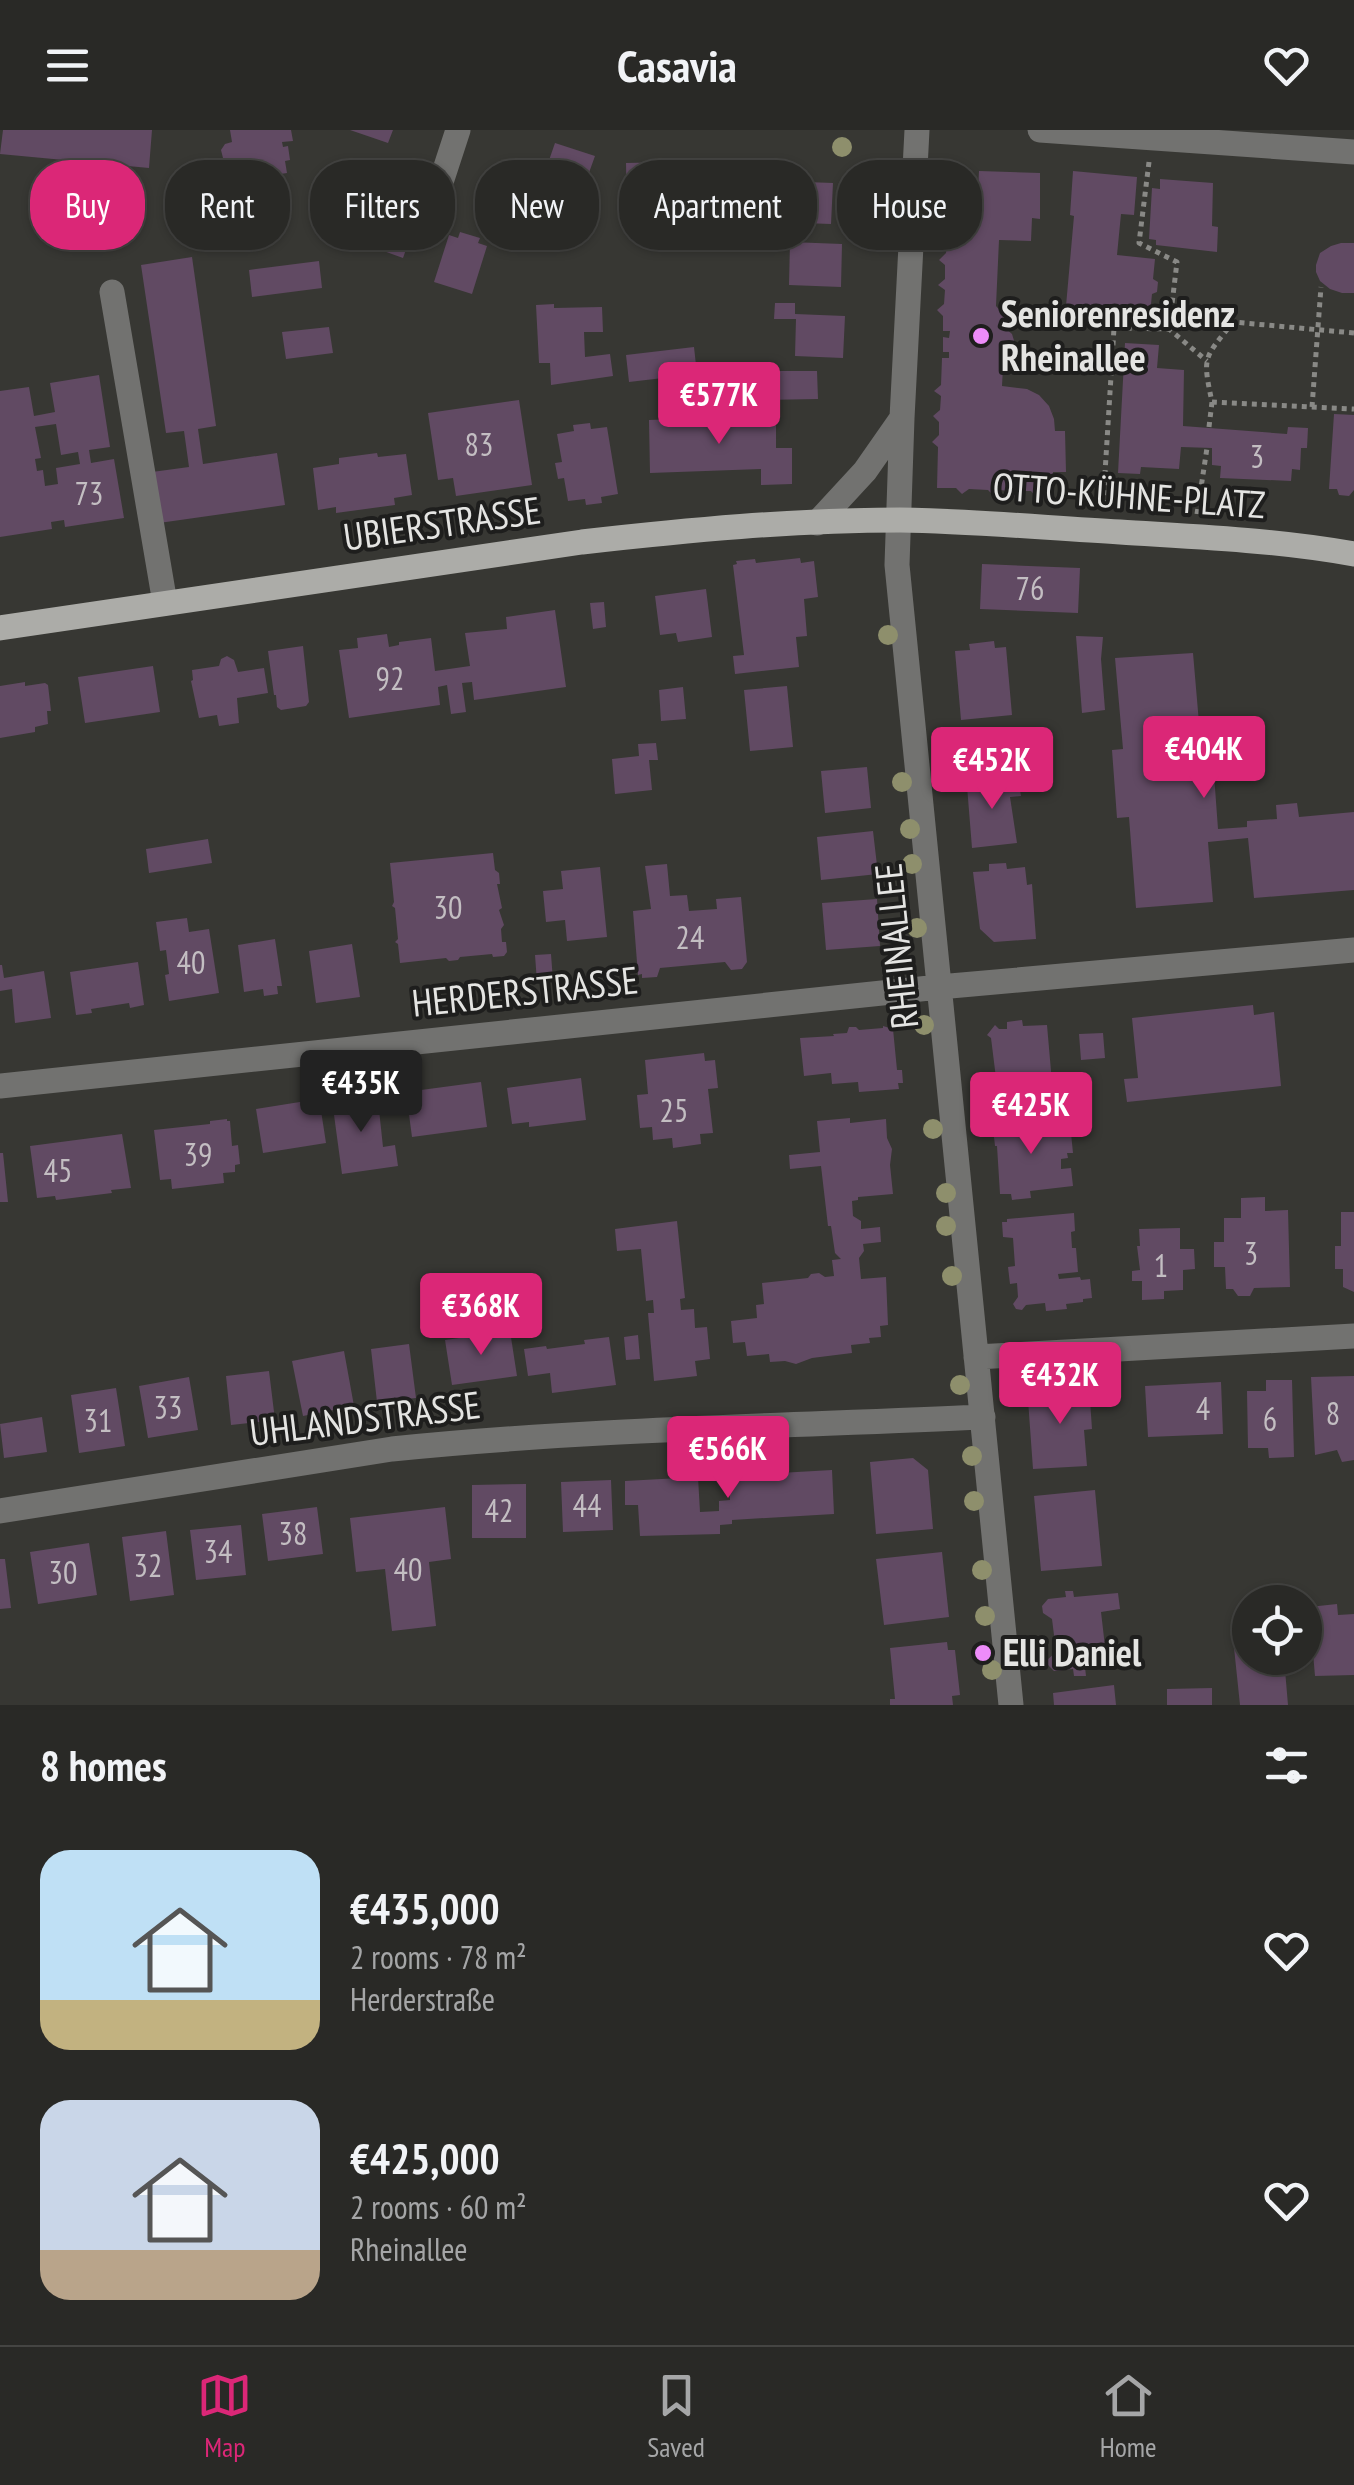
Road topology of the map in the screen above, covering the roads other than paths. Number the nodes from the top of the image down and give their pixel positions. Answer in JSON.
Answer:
{"nodes":[{"id":1,"x":458,"y":130,"type":"edge"},
{"id":2,"x":917,"y":130,"type":"edge"},
{"id":3,"x":1040,"y":130,"type":"edge"},
{"id":4,"x":1354,"y":152,"type":"edge"},
{"id":5,"x":448,"y":160,"type":"edge"},
{"id":6,"x":112,"y":292,"type":"dead end"},
{"id":7,"x":902,"y":418,"type":"junction"},
{"id":8,"x":898,"y":520,"type":"junction"},
{"id":9,"x":817,"y":523,"type":"junction"},
{"id":10,"x":1354,"y":554,"type":"edge"},
{"id":11,"x":165,"y":603,"type":"junction"},
{"id":12,"x":0,"y":628,"type":"edge"},
{"id":13,"x":1354,"y":950,"type":"edge"},
{"id":14,"x":938,"y":987,"type":"junction"},
{"id":15,"x":0,"y":1086,"type":"edge"},
{"id":16,"x":1354,"y":1336,"type":"edge"},
{"id":17,"x":976,"y":1357,"type":"junction"},
{"id":18,"x":983,"y":1417,"type":"junction"},
{"id":19,"x":0,"y":1511,"type":"edge"},
{"id":20,"x":1011,"y":1705,"type":"edge"}],
"edges":[{"from":1,"to":5,"type":"street"},
{"from":2,"to":7,"type":"street","name":"RHEINALLEE"},
{"from":3,"to":4,"type":"street"},
{"from":6,"to":11,"type":"street"},
{"from":7,"to":8,"type":"street","name":"RHEINALLEE"},
{"from":7,"to":9,"type":"street"},
{"from":8,"to":9,"type":"main road","name":"UBIERSTRASSE"},
{"from":8,"to":10,"type":"main road","name":"OTTO-KÜHNE-PLATZ"},
{"from":8,"to":14,"type":"street","name":"RHEINALLEE"},
{"from":9,"to":11,"type":"main road","name":"UBIERSTRASSE"},
{"from":11,"to":12,"type":"main road","name":"UBIERSTRASSE"},
{"from":13,"to":14,"type":"street"},
{"from":14,"to":15,"type":"street","name":"HERDERSTRASSE"},
{"from":14,"to":17,"type":"street","name":"RHEINALLEE"},
{"from":16,"to":17,"type":"street"},
{"from":17,"to":18,"type":"street","name":"RHEINALLEE"},
{"from":18,"to":19,"type":"street","name":"UHLANDSTRASSE"},
{"from":18,"to":20,"type":"street","name":"RHEINALLEE"}]}
